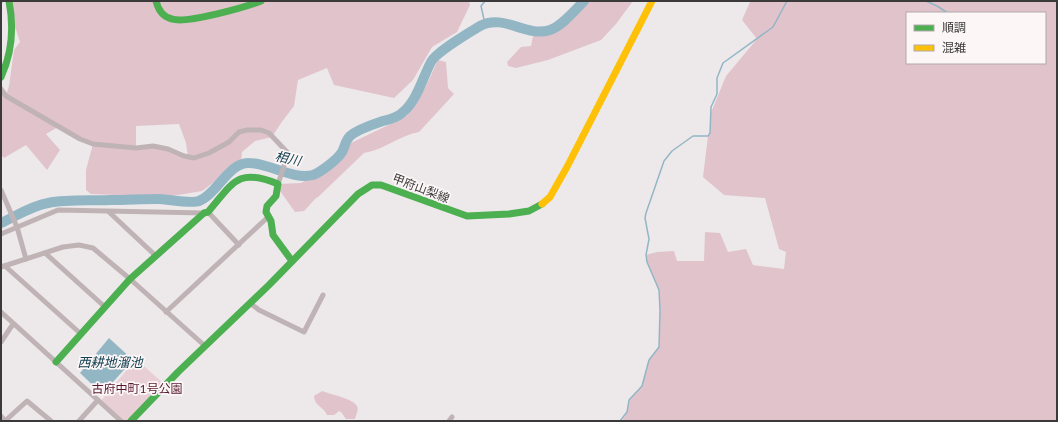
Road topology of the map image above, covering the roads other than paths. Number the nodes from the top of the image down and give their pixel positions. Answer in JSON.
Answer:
{"nodes":[{"id":1,"x":9,"y":1,"type":"edge"},
{"id":2,"x":156,"y":1,"type":"edge"},
{"id":3,"x":261,"y":1,"type":"edge"},
{"id":4,"x":652,"y":1,"type":"edge"},
{"id":5,"x":1,"y":77,"type":"edge"},
{"id":6,"x":1,"y":89,"type":"edge"},
{"id":7,"x":278,"y":184,"type":"junction"},
{"id":8,"x":1,"y":190,"type":"edge"},
{"id":9,"x":109,"y":212,"type":"junction"},
{"id":10,"x":206,"y":212,"type":"junction"},
{"id":11,"x":268,"y":217,"type":"junction"},
{"id":12,"x":16,"y":225,"type":"junction"},
{"id":13,"x":1,"y":234,"type":"edge"},
{"id":14,"x":239,"y":245,"type":"junction"},
{"id":15,"x":45,"y":253,"type":"junction"},
{"id":16,"x":156,"y":256,"type":"junction"},
{"id":17,"x":26,"y":259,"type":"junction"},
{"id":18,"x":292,"y":261,"type":"junction"},
{"id":19,"x":3,"y":266,"type":"edge"},
{"id":20,"x":130,"y":279,"type":"junction"},
{"id":21,"x":323,"y":295,"type":"dead end"},
{"id":22,"x":250,"y":303,"type":"junction"},
{"id":23,"x":105,"y":307,"type":"junction"},
{"id":24,"x":1,"y":312,"type":"edge"},
{"id":25,"x":166,"y":312,"type":"junction"},
{"id":26,"x":13,"y":324,"type":"junction"},
{"id":27,"x":80,"y":334,"type":"junction"},
{"id":28,"x":1,"y":342,"type":"edge"},
{"id":29,"x":204,"y":346,"type":"junction"},
{"id":30,"x":56,"y":362,"type":"junction"},
{"id":31,"x":98,"y":400,"type":"junction"},
{"id":32,"x":1,"y":416,"type":"edge"},
{"id":33,"x":5,"y":421,"type":"edge"},
{"id":34,"x":51,"y":421,"type":"edge"},
{"id":35,"x":79,"y":421,"type":"edge"},
{"id":36,"x":121,"y":421,"type":"edge"},
{"id":37,"x":131,"y":421,"type":"edge"}],
"edges":[{"from":1,"to":5,"type":"main road"},
{"from":2,"to":3,"type":"main road"},
{"from":4,"to":18,"type":"main road","name":"甲府山梨線"},
{"from":6,"to":7,"type":"street"},
{"from":7,"to":10,"type":"main road"},
{"from":7,"to":11,"type":"main road"},
{"from":8,"to":12,"type":"street"},
{"from":9,"to":10,"type":"street"},
{"from":9,"to":12,"type":"street"},
{"from":9,"to":16,"type":"street"},
{"from":10,"to":14,"type":"street"},
{"from":10,"to":16,"type":"main road"},
{"from":11,"to":14,"type":"street"},
{"from":11,"to":18,"type":"main road"},
{"from":12,"to":13,"type":"street"},
{"from":12,"to":17,"type":"street"},
{"from":14,"to":25,"type":"street"},
{"from":15,"to":17,"type":"street"},
{"from":15,"to":20,"type":"street"},
{"from":15,"to":23,"type":"street"},
{"from":16,"to":20,"type":"main road"},
{"from":17,"to":19,"type":"street"},
{"from":18,"to":22,"type":"main road","name":"甲府山梨線"},
{"from":19,"to":27,"type":"street"},
{"from":20,"to":23,"type":"main road"},
{"from":20,"to":25,"type":"street"},
{"from":21,"to":22,"type":"street"},
{"from":22,"to":29,"type":"main road","name":"甲府山梨線"},
{"from":23,"to":27,"type":"main road"},
{"from":24,"to":26,"type":"street"},
{"from":25,"to":29,"type":"street"},
{"from":26,"to":28,"type":"street"},
{"from":26,"to":30,"type":"street"},
{"from":27,"to":30,"type":"main road"},
{"from":29,"to":37,"type":"main road","name":"甲府山梨線"},
{"from":30,"to":31,"type":"street"},
{"from":31,"to":35,"type":"street"},
{"from":31,"to":36,"type":"street"},
{"from":32,"to":33,"type":"street"},
{"from":33,"to":34,"type":"street"}]}
